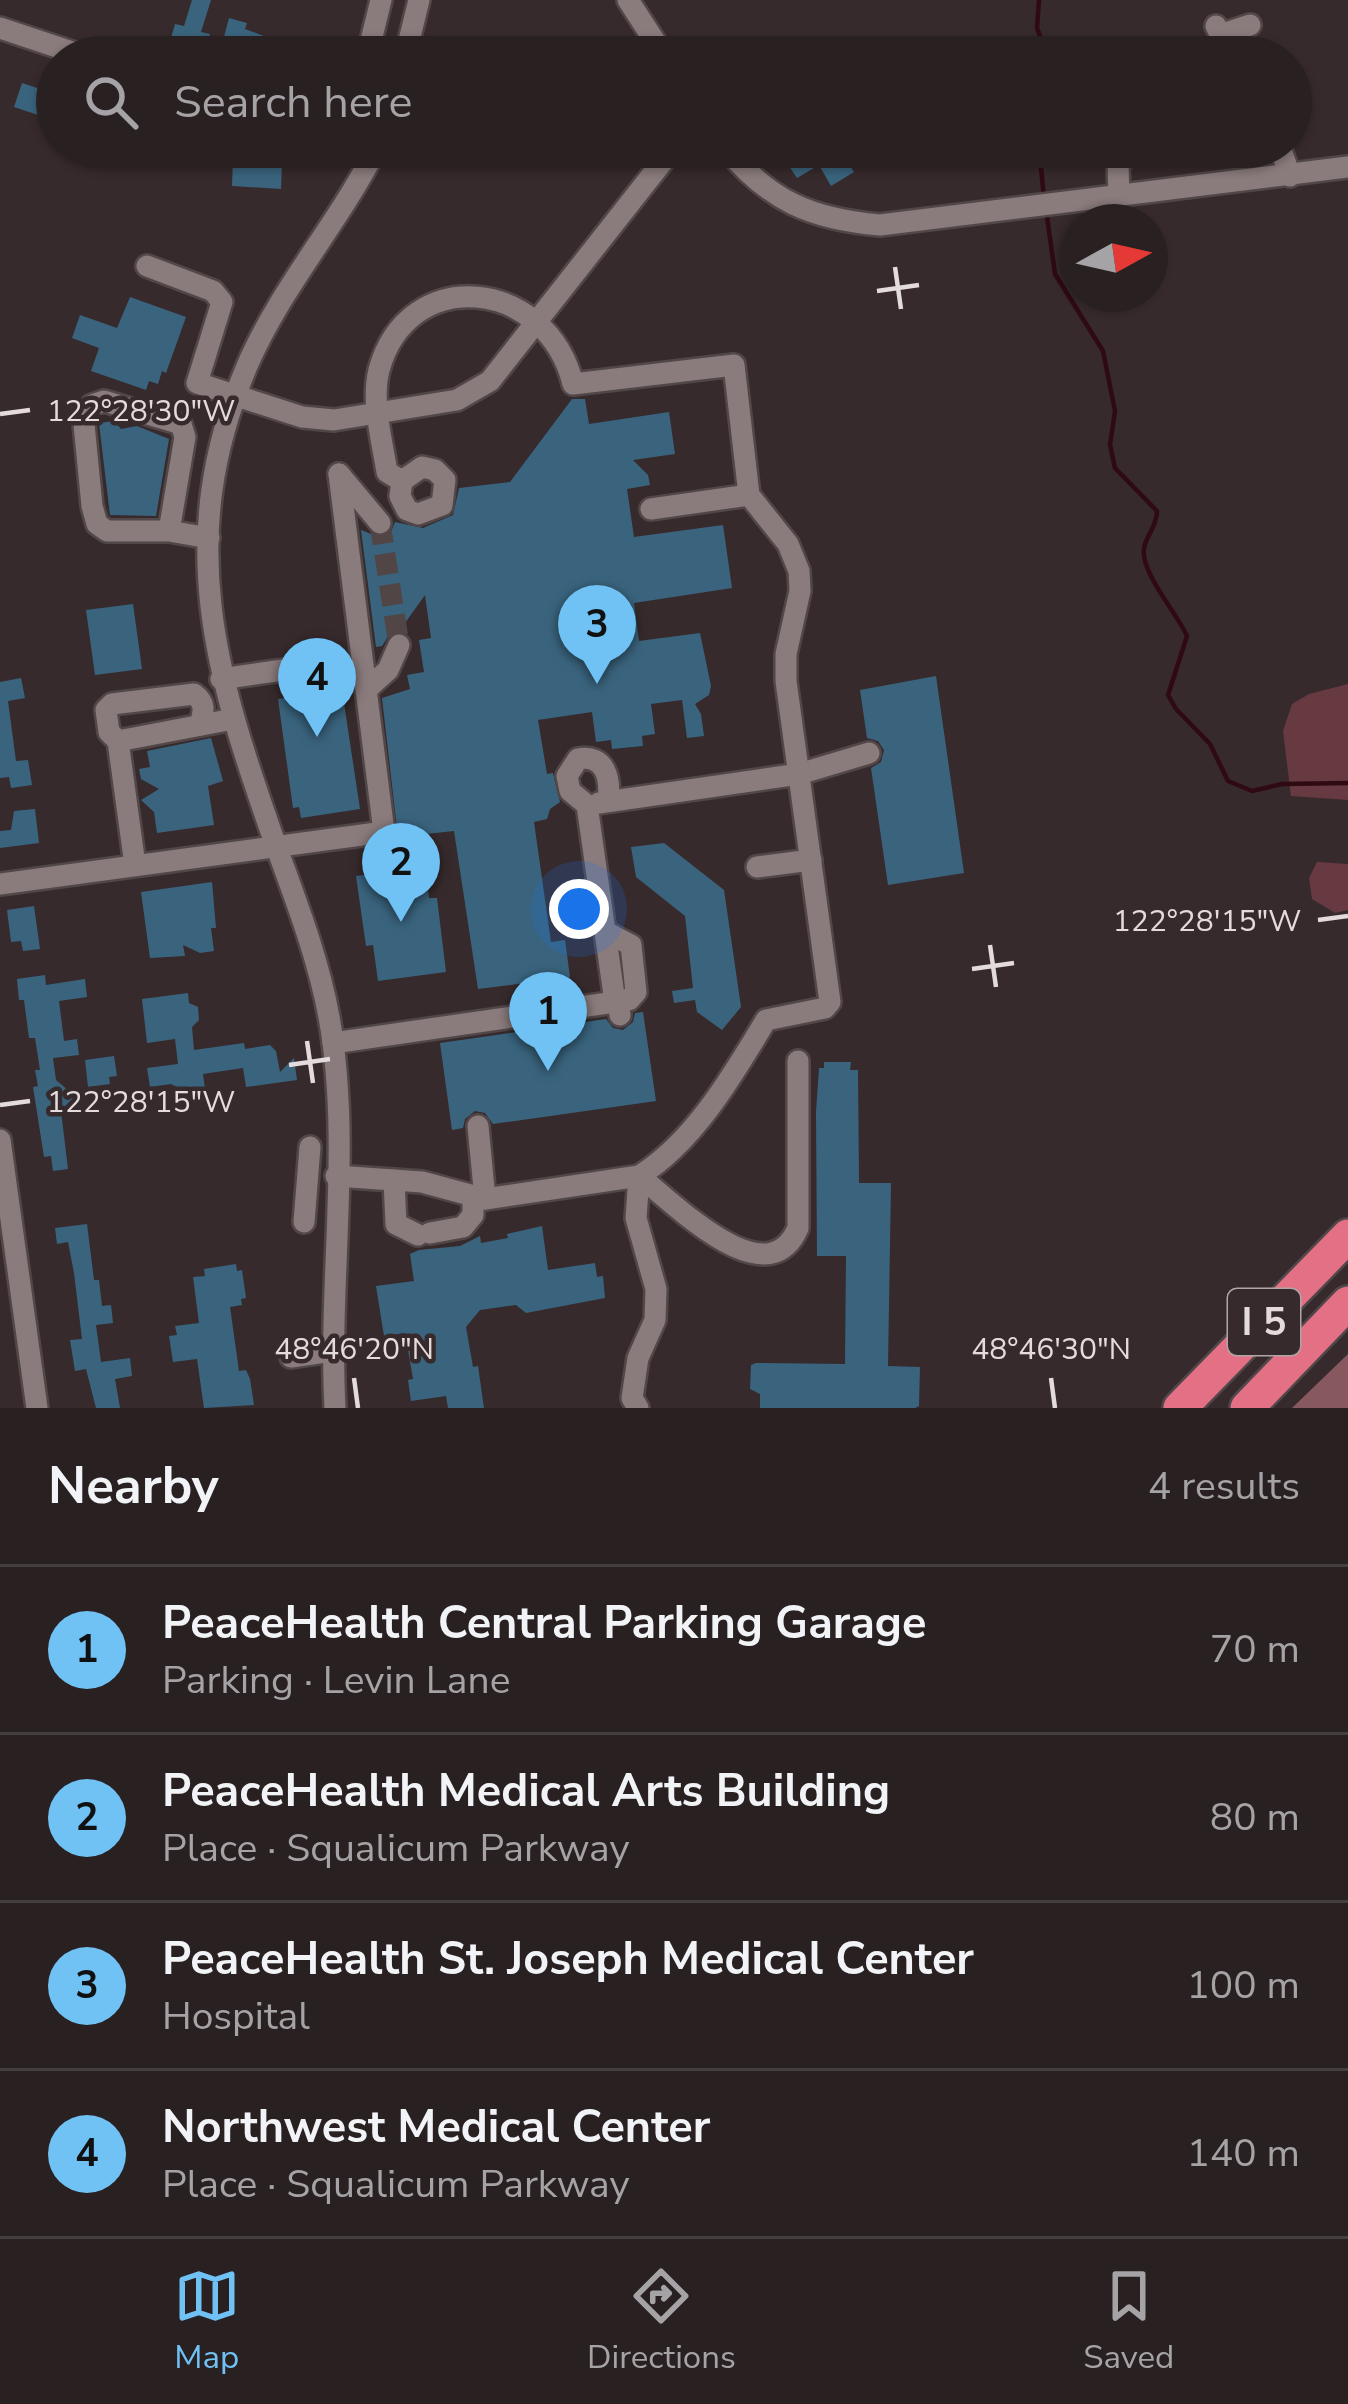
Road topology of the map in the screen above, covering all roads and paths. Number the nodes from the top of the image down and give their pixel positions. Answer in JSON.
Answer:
{"nodes":[{"id":1,"x":381,"y":0,"type":"edge"},
{"id":2,"x":419,"y":0,"type":"edge"},
{"id":3,"x":628,"y":0,"type":"edge"},
{"id":4,"x":1250,"y":25,"type":"dead end"},
{"id":5,"x":0,"y":28,"type":"edge"},
{"id":6,"x":372,"y":36,"type":"edge"},
{"id":7,"x":410,"y":36,"type":"edge"},
{"id":8,"x":651,"y":36,"type":"edge"},
{"id":9,"x":1221,"y":36,"type":"edge"},
{"id":10,"x":36,"y":40,"type":"edge"},
{"id":11,"x":1348,"y":167,"type":"edge"},
{"id":12,"x":366,"y":168,"type":"edge"},
{"id":13,"x":658,"y":168,"type":"edge"},
{"id":14,"x":746,"y":168,"type":"edge"},
{"id":15,"x":1118,"y":168,"type":"edge"},
{"id":16,"x":1287,"y":168,"type":"edge"},
{"id":17,"x":1290,"y":176,"type":"junction"},
{"id":18,"x":1119,"y":196,"type":"junction"},
{"id":19,"x":147,"y":266,"type":"dead end"},
{"id":20,"x":538,"y":321,"type":"junction"},
{"id":21,"x":237,"y":397,"type":"junction"},
{"id":22,"x":377,"y":415,"type":"junction"},
{"id":23,"x":401,"y":481,"type":"dead end"},
{"id":24,"x":748,"y":495,"type":"junction"},
{"id":25,"x":651,"y":509,"type":"dead end"},
{"id":26,"x":380,"y":523,"type":"tunnel mouth"},
{"id":27,"x":169,"y":531,"type":"junction"},
{"id":28,"x":208,"y":538,"type":"junction"},
{"id":29,"x":399,"y":646,"type":"dead end"},
{"id":30,"x":317,"y":665,"type":"dead end"},
{"id":31,"x":221,"y":679,"type":"junction"},
{"id":32,"x":366,"y":690,"type":"junction"},
{"id":33,"x":232,"y":719,"type":"junction"},
{"id":34,"x":200,"y":725,"type":"junction"},
{"id":35,"x":118,"y":741,"type":"junction"},
{"id":36,"x":869,"y":753,"type":"dead end"},
{"id":37,"x":799,"y":774,"type":"junction"},
{"id":38,"x":276,"y":845,"type":"junction"},
{"id":39,"x":811,"y":860,"type":"junction"},
{"id":40,"x":135,"y":865,"type":"junction"},
{"id":41,"x":757,"y":867,"type":"dead end"},
{"id":42,"x":0,"y":884,"type":"edge"},
{"id":43,"x":333,"y":1043,"type":"junction"},
{"id":44,"x":798,"y":1061,"type":"dead end"},
{"id":45,"x":478,"y":1126,"type":"dead end"},
{"id":46,"x":0,"y":1140,"type":"edge"},
{"id":47,"x":310,"y":1147,"type":"dead end"},
{"id":48,"x":639,"y":1176,"type":"junction"},
{"id":49,"x":336,"y":1179,"type":"junction"},
{"id":50,"x":394,"y":1180,"type":"junction"},
{"id":51,"x":309,"y":1182,"type":"junction"},
{"id":52,"x":479,"y":1198,"type":"junction"},
{"id":53,"x":304,"y":1222,"type":"dead end"},
{"id":54,"x":1348,"y":1236,"type":"edge"},
{"id":55,"x":1348,"y":1303,"type":"edge"},
{"id":56,"x":332,"y":1351,"type":"junction"},
{"id":57,"x":290,"y":1357,"type":"dead end"},
{"id":58,"x":37,"y":1408,"type":"edge"},
{"id":59,"x":335,"y":1408,"type":"edge"},
{"id":60,"x":638,"y":1408,"type":"edge"},
{"id":61,"x":1180,"y":1408,"type":"edge"},
{"id":62,"x":1247,"y":1408,"type":"edge"}],
"edges":[{"from":1,"to":6,"type":"street"},
{"from":2,"to":7,"type":"street"},
{"from":3,"to":8,"type":"street"},
{"from":4,"to":9,"type":"street"},
{"from":5,"to":10,"type":"street"},
{"from":11,"to":17,"type":"street"},
{"from":12,"to":21,"type":"street"},
{"from":13,"to":20,"type":"street"},
{"from":14,"to":18,"type":"street"},
{"from":15,"to":18,"type":"street"},
{"from":16,"to":17,"type":"street"},
{"from":17,"to":18,"type":"street"},
{"from":19,"to":21,"type":"street"},
{"from":20,"to":22,"type":"street"},
{"from":20,"to":22,"type":"street"},
{"from":20,"to":24,"type":"street"},
{"from":21,"to":22,"type":"street"},
{"from":21,"to":28,"type":"street"},
{"from":22,"to":23,"type":"street"},
{"from":24,"to":25,"type":"street"},
{"from":24,"to":37,"type":"street"},
{"from":26,"to":32,"type":"street"},
{"from":27,"to":27,"type":"street"},
{"from":27,"to":28,"type":"street"},
{"from":28,"to":31,"type":"street"},
{"from":29,"to":32,"type":"street"},
{"from":30,"to":31,"type":"street"},
{"from":31,"to":33,"type":"street"},
{"from":32,"to":38,"type":"street"},
{"from":33,"to":34,"type":"street"},
{"from":33,"to":38,"type":"street"},
{"from":34,"to":35,"type":"street"},
{"from":34,"to":35,"type":"street"},
{"from":35,"to":40,"type":"street"},
{"from":36,"to":37,"type":"street"},
{"from":37,"to":39,"type":"street"},
{"from":37,"to":43,"type":"street"},
{"from":38,"to":40,"type":"street"},
{"from":38,"to":43,"type":"street"},
{"from":39,"to":41,"type":"street"},
{"from":39,"to":48,"type":"street"},
{"from":40,"to":42,"type":"street"},
{"from":43,"to":49,"type":"street"},
{"from":44,"to":48,"type":"street"},
{"from":45,"to":52,"type":"street"},
{"from":46,"to":58,"type":"street"},
{"from":47,"to":51,"type":"street"},
{"from":48,"to":52,"type":"street"},
{"from":48,"to":60,"type":"street"},
{"from":49,"to":50,"type":"street"},
{"from":49,"to":51,"type":"street"},
{"from":49,"to":56,"type":"street"},
{"from":50,"to":52,"type":"street"},
{"from":50,"to":52,"type":"street"},
{"from":51,"to":53,"type":"street"},
{"from":54,"to":61,"type":"highway","number":"I 5"},
{"from":55,"to":62,"type":"highway","number":"I 5"},
{"from":56,"to":57,"type":"street"},
{"from":56,"to":59,"type":"street"}]}
